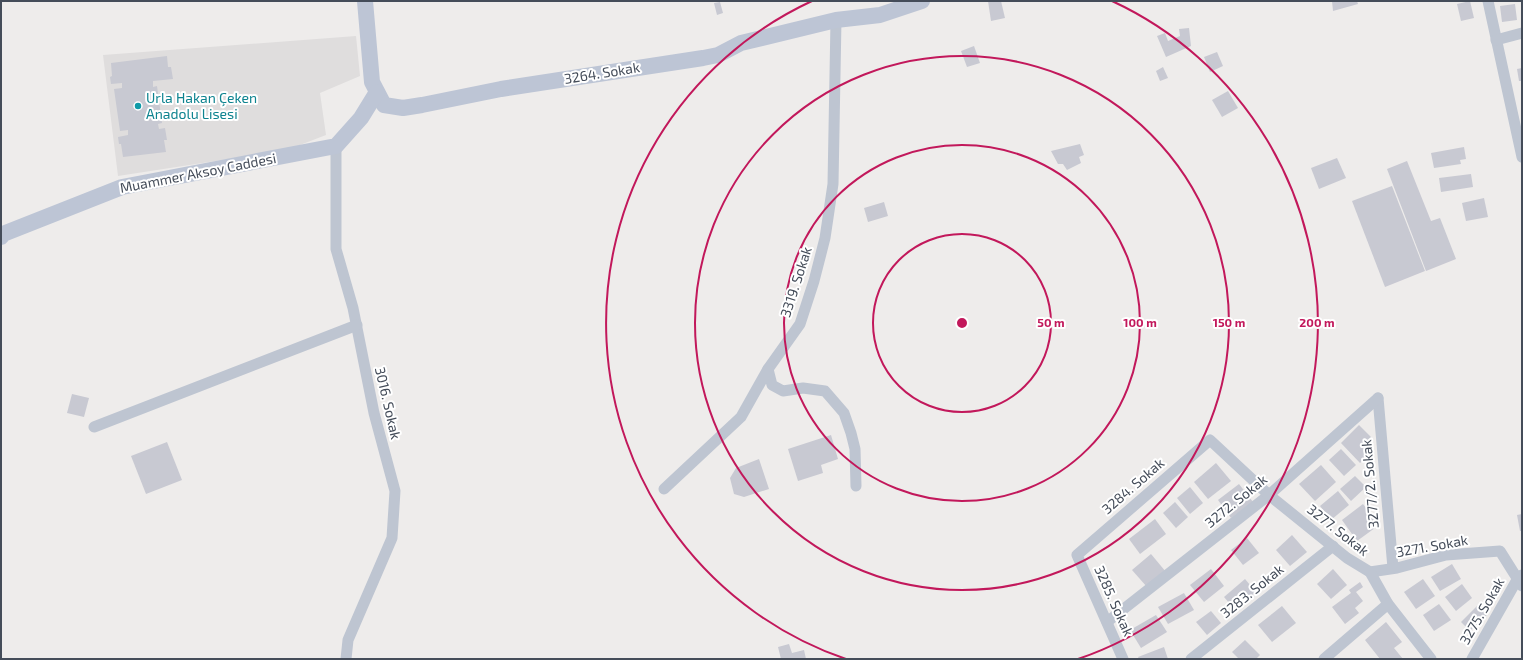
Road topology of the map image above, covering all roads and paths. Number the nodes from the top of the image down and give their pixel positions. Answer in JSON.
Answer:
{"nodes":[{"id":1,"x":365,"y":1,"type":"edge"},
{"id":2,"x":922,"y":1,"type":"edge"},
{"id":3,"x":1488,"y":1,"type":"edge"},
{"id":4,"x":836,"y":20,"type":"junction"},
{"id":5,"x":1522,"y":33,"type":"edge"},
{"id":6,"x":1496,"y":40,"type":"junction"},
{"id":7,"x":377,"y":92,"type":"junction"},
{"id":8,"x":336,"y":146,"type":"junction"},
{"id":9,"x":1522,"y":157,"type":"edge"},
{"id":10,"x":1,"y":237,"type":"edge"},
{"id":11,"x":357,"y":325,"type":"junction"},
{"id":12,"x":768,"y":369,"type":"junction"},
{"id":13,"x":1378,"y":398,"type":"joint"},
{"id":14,"x":94,"y":427,"type":"dead end"},
{"id":15,"x":1210,"y":440,"type":"joint"},
{"id":16,"x":856,"y":486,"type":"dead end"},
{"id":17,"x":664,"y":489,"type":"dead end"},
{"id":18,"x":1269,"y":495,"type":"junction"},
{"id":19,"x":1333,"y":546,"type":"junction"},
{"id":20,"x":1077,"y":555,"type":"joint"},
{"id":21,"x":1393,"y":568,"type":"junction"},
{"id":22,"x":1370,"y":572,"type":"junction"},
{"id":23,"x":1521,"y":579,"type":"edge"},
{"id":24,"x":1388,"y":604,"type":"junction"},
{"id":25,"x":1107,"y":622,"type":"junction"},
{"id":26,"x":346,"y":659,"type":"edge"},
{"id":27,"x":1124,"y":659,"type":"edge"},
{"id":28,"x":1191,"y":659,"type":"edge"},
{"id":29,"x":1324,"y":659,"type":"edge"},
{"id":30,"x":1430,"y":659,"type":"edge"},
{"id":31,"x":1472,"y":659,"type":"edge"}],
"edges":[{"from":1,"to":7,"type":"street","name":"3264. Sokak"},
{"from":2,"to":4,"type":"street","name":"3264. Sokak"},
{"from":3,"to":6,"type":"street"},
{"from":4,"to":7,"type":"street","name":"3264. Sokak"},
{"from":4,"to":12,"type":"street","name":"3319. Sokak"},
{"from":5,"to":6,"type":"street"},
{"from":6,"to":9,"type":"street"},
{"from":7,"to":8,"type":"street"},
{"from":8,"to":10,"type":"street","name":"Muammer Aksoy Caddesi"},
{"from":8,"to":11,"type":"street","name":"3016. Sokak"},
{"from":11,"to":14,"type":"street"},
{"from":11,"to":26,"type":"street","name":"3016. Sokak"},
{"from":12,"to":16,"type":"street"},
{"from":12,"to":17,"type":"street","name":"3319. Sokak"},
{"from":13,"to":18,"type":"street","name":"3272. Sokak"},
{"from":13,"to":21,"type":"street","name":"3277/2. Sokak"},
{"from":15,"to":18,"type":"street","name":"3277. Sokak"},
{"from":15,"to":20,"type":"street","name":"3284. Sokak"},
{"from":18,"to":19,"type":"street","name":"3277. Sokak"},
{"from":18,"to":25,"type":"street","name":"3272. Sokak"},
{"from":19,"to":22,"type":"street","name":"3277. Sokak"},
{"from":19,"to":28,"type":"street","name":"3283. Sokak"},
{"from":20,"to":25,"type":"street","name":"3285. Sokak"},
{"from":21,"to":22,"type":"street","name":"3271. Sokak"},
{"from":21,"to":23,"type":"street","name":"3271. Sokak"},
{"from":22,"to":24,"type":"street","name":"3277. Sokak"},
{"from":23,"to":31,"type":"street","name":"3275. Sokak"},
{"from":24,"to":29,"type":"street"},
{"from":24,"to":30,"type":"street","name":"3277. Sokak"},
{"from":25,"to":27,"type":"street","name":"3285. Sokak"}]}
